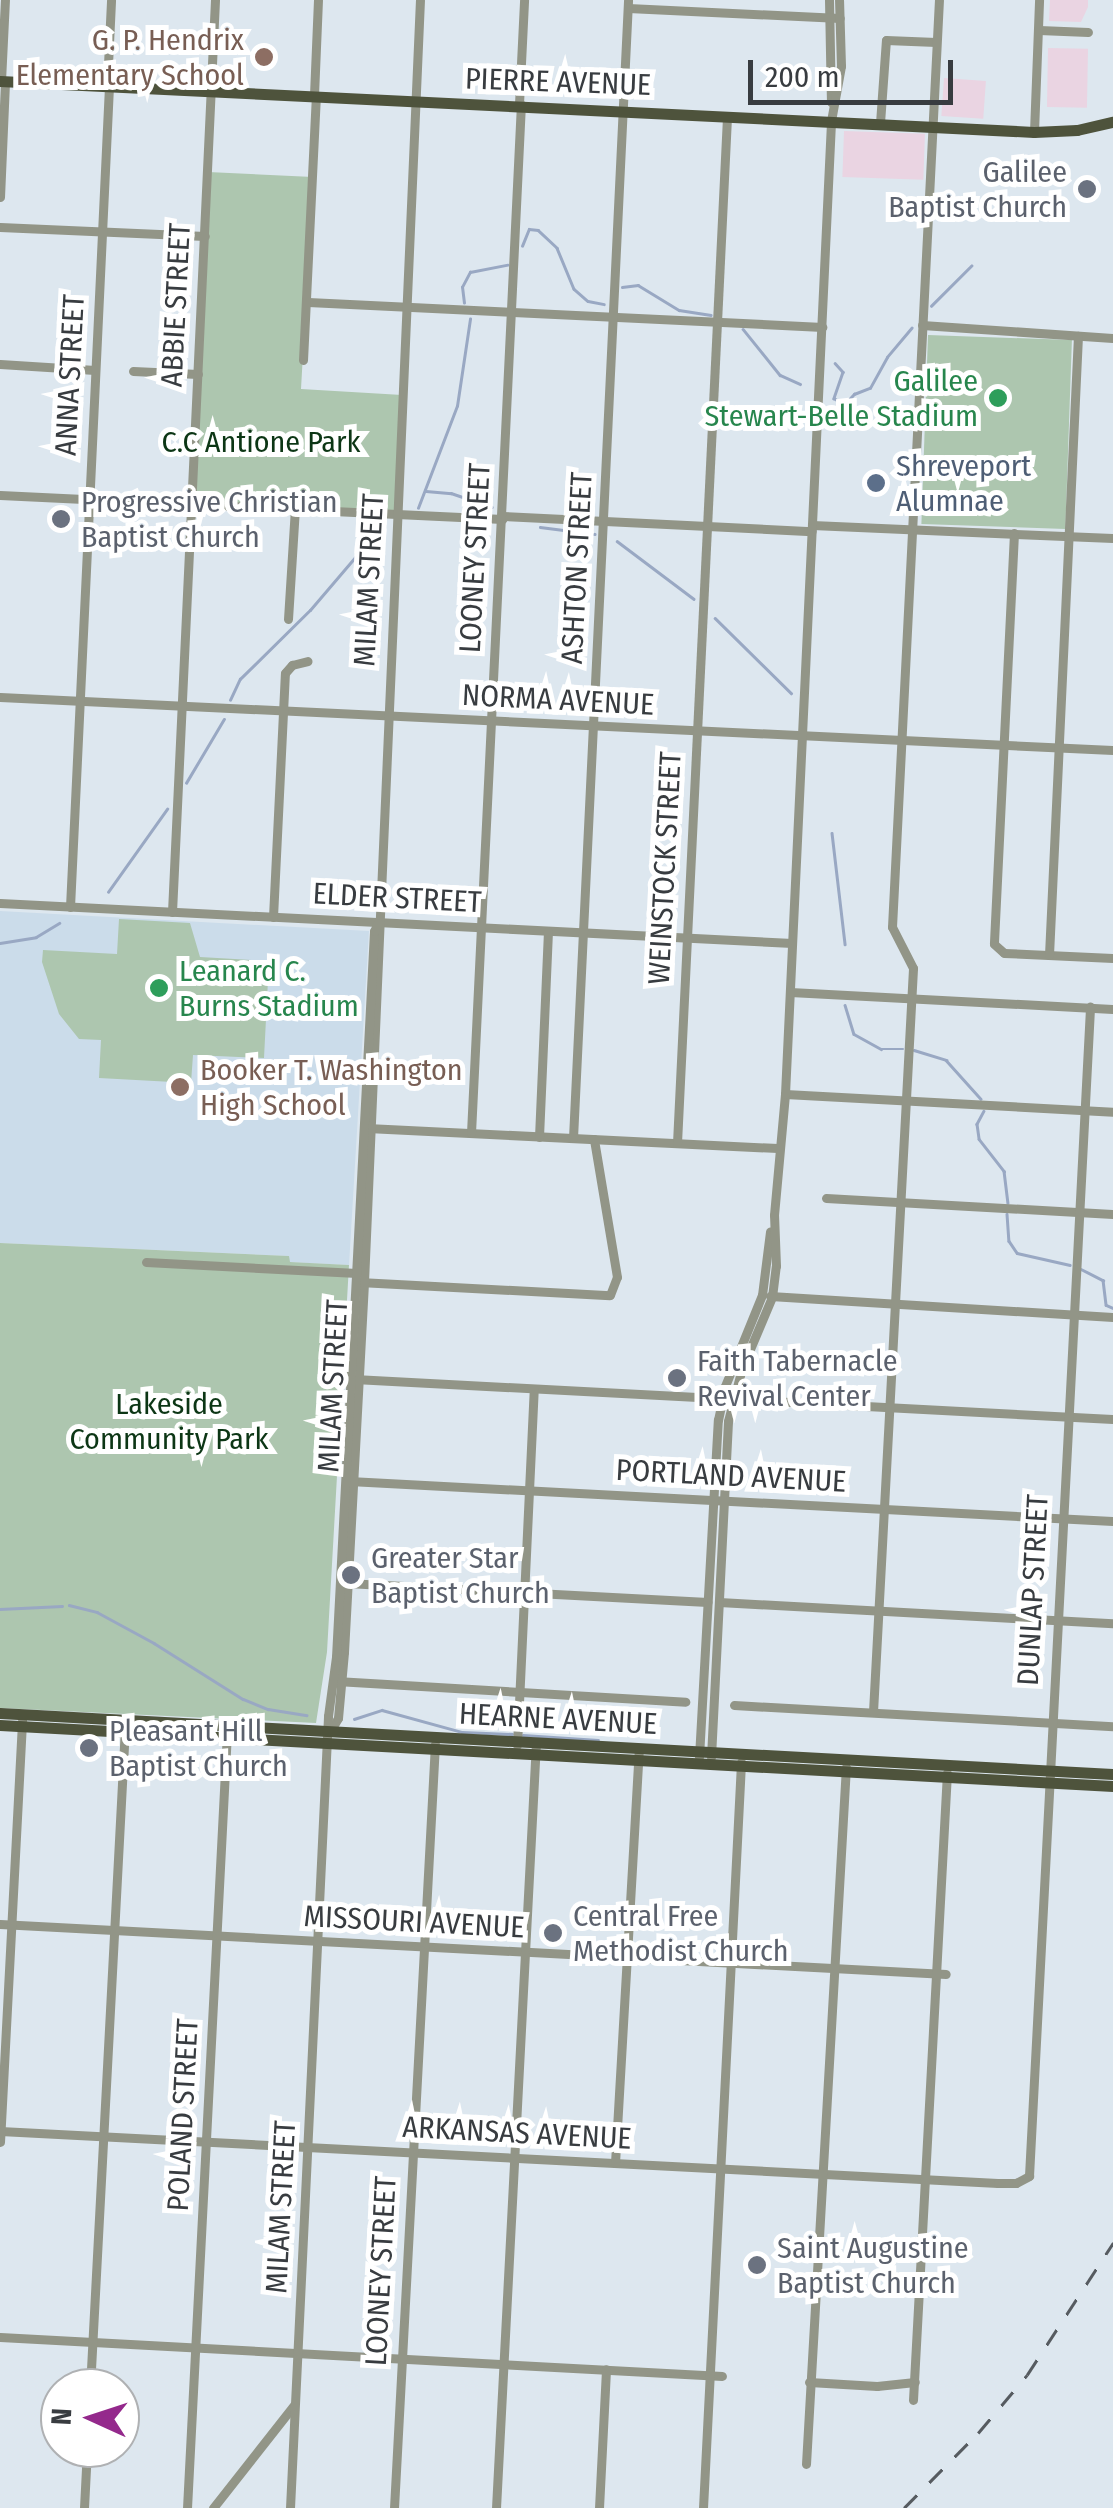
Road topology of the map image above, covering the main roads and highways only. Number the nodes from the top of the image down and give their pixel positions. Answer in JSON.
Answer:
{"nodes":[{"id":1,"x":2,"y":81,"type":"edge"},
{"id":2,"x":1113,"y":122,"type":"edge"},
{"id":3,"x":0,"y":1712,"type":"edge"},
{"id":4,"x":22,"y":1720,"type":"junction"},
{"id":5,"x":0,"y":1725,"type":"edge"},
{"id":6,"x":1113,"y":1774,"type":"edge"},
{"id":7,"x":1049,"y":1776,"type":"junction"},
{"id":8,"x":1113,"y":1786,"type":"edge"}],
"edges":[{"from":1,"to":2,"type":"main road","name":"PIERRE AVENUE"},
{"from":3,"to":4,"type":"main road","name":"HEARNE AVENUE"},
{"from":4,"to":5,"type":"main road","name":"HEARNE AVENUE"},
{"from":4,"to":7,"type":"main road","name":"HEARNE AVENUE"},
{"from":6,"to":7,"type":"main road","name":"HEARNE AVENUE"},
{"from":7,"to":8,"type":"main road","name":"HEARNE AVENUE"}]}
